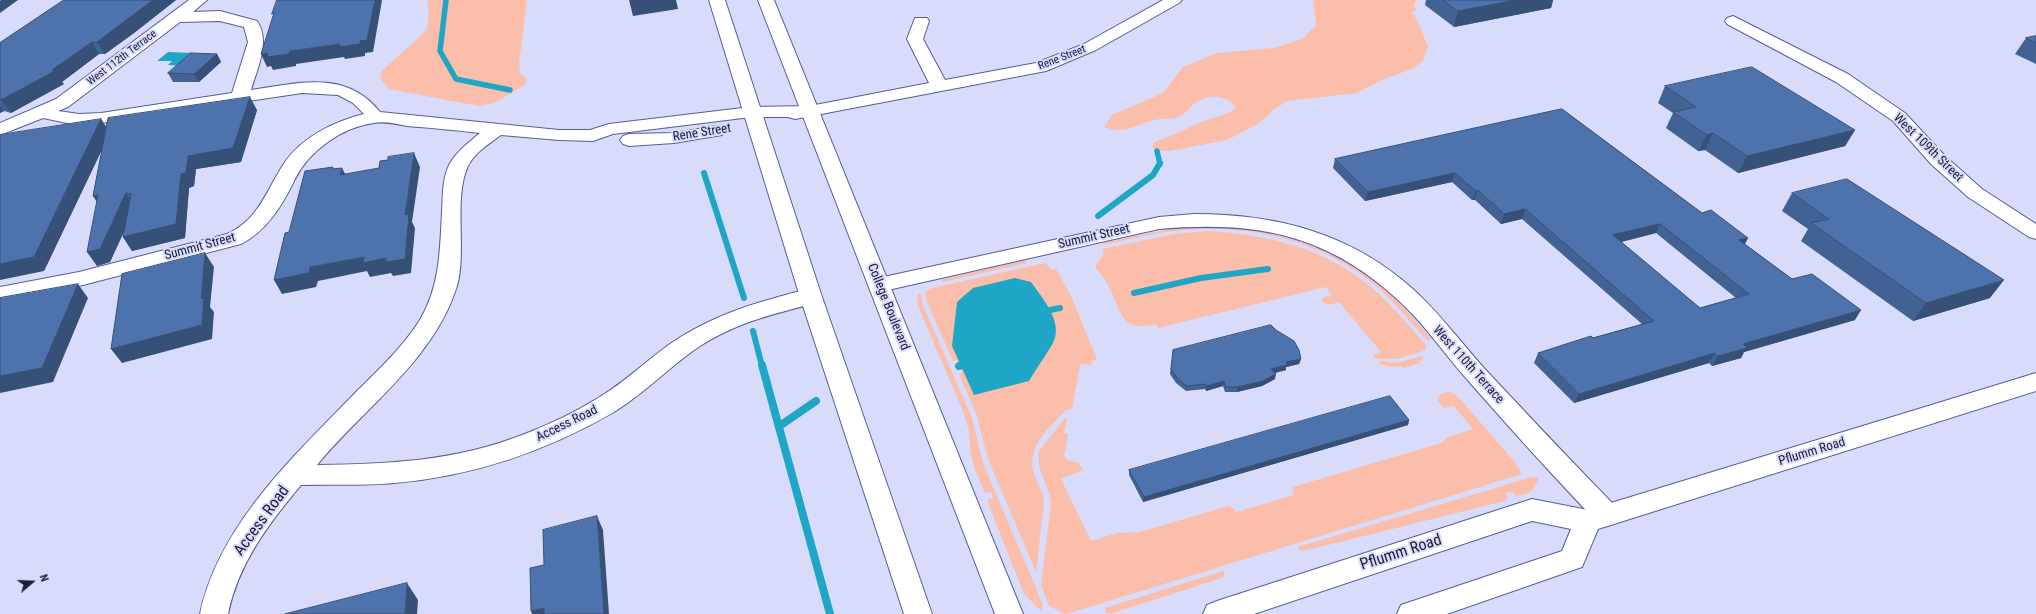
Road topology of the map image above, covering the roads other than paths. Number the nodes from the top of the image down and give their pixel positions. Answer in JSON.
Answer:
{"nodes":[{"id":1,"x":199,"y":0,"type":"edge"},
{"id":2,"x":717,"y":0,"type":"edge"},
{"id":3,"x":766,"y":0,"type":"edge"},
{"id":4,"x":1174,"y":0,"type":"edge"},
{"id":5,"x":177,"y":17,"type":"junction"},
{"id":6,"x":921,"y":21,"type":"dead end"},
{"id":7,"x":1733,"y":21,"type":"dead end"},
{"id":8,"x":939,"y":86,"type":"junction"},
{"id":9,"x":240,"y":97,"type":"junction"},
{"id":10,"x":809,"y":111,"type":"junction"},
{"id":11,"x":43,"y":112,"type":"junction"},
{"id":12,"x":375,"y":117,"type":"junction"},
{"id":13,"x":753,"y":118,"type":"junction"},
{"id":14,"x":498,"y":128,"type":"junction"},
{"id":15,"x":0,"y":130,"type":"edge"},
{"id":16,"x":2036,"y":233,"type":"edge"},
{"id":17,"x":1311,"y":236,"type":"joint"},
{"id":18,"x":879,"y":285,"type":"junction"},
{"id":19,"x":0,"y":294,"type":"edge"},
{"id":20,"x":811,"y":297,"type":"junction"},
{"id":21,"x":2036,"y":382,"type":"edge"},
{"id":22,"x":296,"y":475,"type":"junction"},
{"id":23,"x":1597,"y":518,"type":"junction"},
{"id":24,"x":214,"y":614,"type":"edge"},
{"id":25,"x":918,"y":614,"type":"edge"},
{"id":26,"x":1010,"y":614,"type":"edge"},
{"id":27,"x":1217,"y":614,"type":"edge"},
{"id":28,"x":1411,"y":614,"type":"edge"}],
"edges":[{"from":1,"to":5,"type":"street","name":"West 112th Terrace"},
{"from":2,"to":13,"type":"street"},
{"from":3,"to":10,"type":"street","name":"College Boulevard"},
{"from":4,"to":8,"type":"street","name":"Rene Street"},
{"from":5,"to":9,"type":"street"},
{"from":5,"to":11,"type":"street","name":"West 112th Terrace"},
{"from":6,"to":8,"type":"street"},
{"from":7,"to":16,"type":"street","name":"West 109th Street"},
{"from":8,"to":10,"type":"street","name":"Rene Street"},
{"from":9,"to":11,"type":"street"},
{"from":9,"to":12,"type":"street"},
{"from":10,"to":13,"type":"street","name":"Rene Street"},
{"from":10,"to":18,"type":"street","name":"College Boulevard"},
{"from":11,"to":15,"type":"street"},
{"from":12,"to":14,"type":"street","name":"Rene Street"},
{"from":12,"to":19,"type":"street","name":"Summit Street"},
{"from":13,"to":14,"type":"street","name":"Rene Street"},
{"from":13,"to":20,"type":"street"},
{"from":14,"to":22,"type":"street","name":"Access Road"},
{"from":17,"to":18,"type":"street","name":"Summit Street"},
{"from":17,"to":23,"type":"street","name":"West 110th Terrace"},
{"from":18,"to":26,"type":"street","name":"College Boulevard"},
{"from":20,"to":22,"type":"street","name":"Access Road"},
{"from":20,"to":25,"type":"street"},
{"from":21,"to":23,"type":"street","name":"Pflumm Road"},
{"from":22,"to":24,"type":"street","name":"Access Road"},
{"from":23,"to":27,"type":"street","name":"Pflumm Road"},
{"from":23,"to":28,"type":"street"}]}
